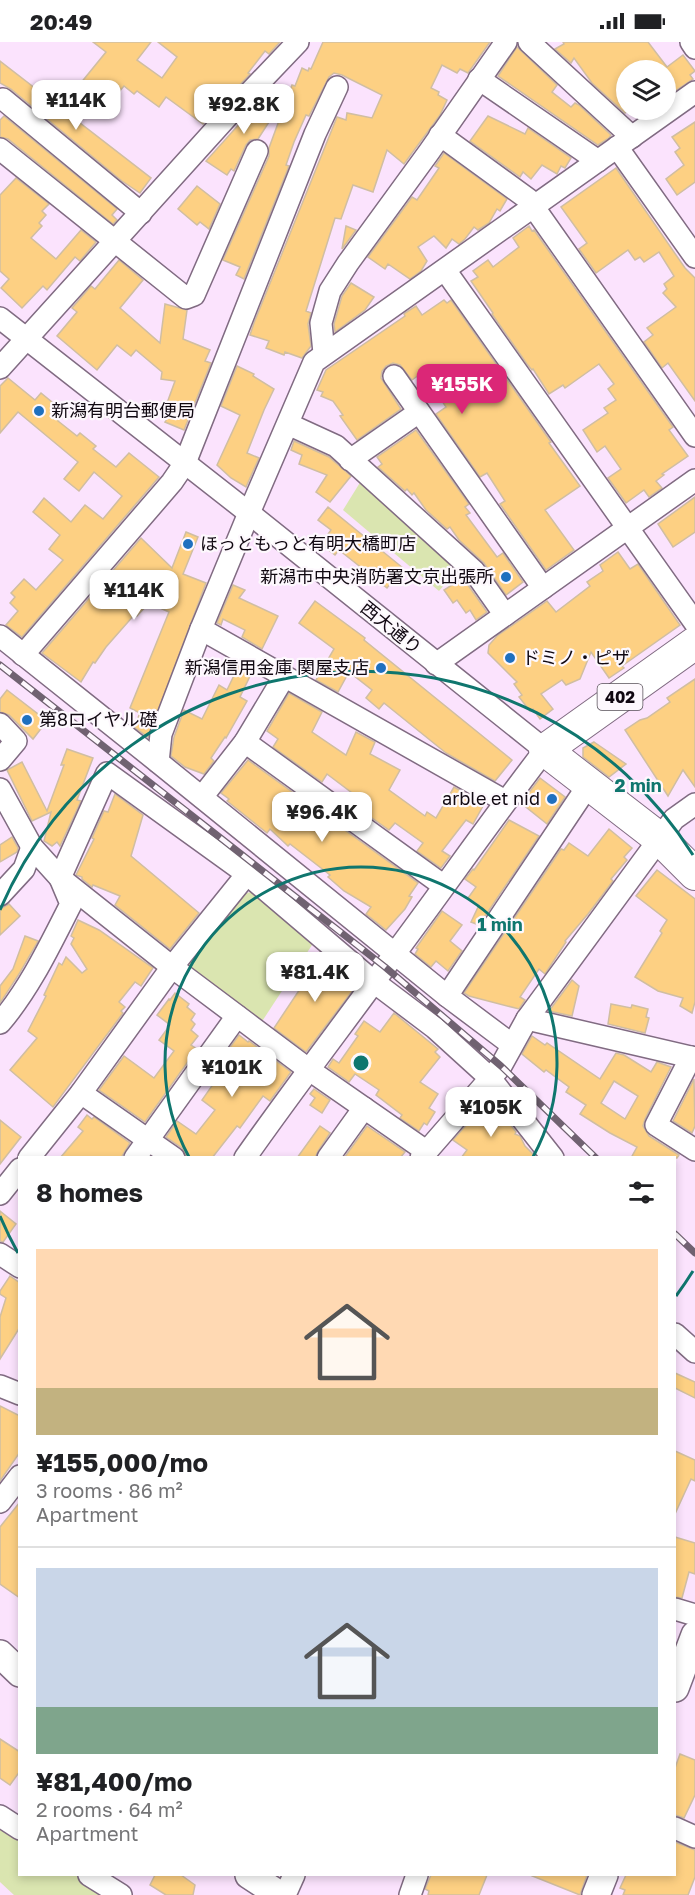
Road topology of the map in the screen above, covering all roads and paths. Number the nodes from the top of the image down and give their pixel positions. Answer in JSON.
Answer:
{"nodes":[{"id":1,"x":298,"y":42,"type":"edge"},
{"id":2,"x":506,"y":42,"type":"edge"},
{"id":3,"x":529,"y":42,"type":"edge"},
{"id":4,"x":691,"y":42,"type":"edge"},
{"id":5,"x":695,"y":48,"type":"edge"},
{"id":6,"x":479,"y":79,"type":"junction"},
{"id":7,"x":337,"y":87,"type":"dead end"},
{"id":8,"x":695,"y":92,"type":"edge"},
{"id":9,"x":3,"y":99,"type":"dead end"},
{"id":10,"x":440,"y":135,"type":"junction"},
{"id":11,"x":624,"y":142,"type":"junction"},
{"id":12,"x":0,"y":149,"type":"edge"},
{"id":13,"x":257,"y":151,"type":"dead end"},
{"id":14,"x":598,"y":161,"type":"junction"},
{"id":15,"x":533,"y":206,"type":"junction"},
{"id":16,"x":141,"y":213,"type":"junction"},
{"id":17,"x":115,"y":242,"type":"junction"},
{"id":18,"x":695,"y":257,"type":"edge"},
{"id":19,"x":445,"y":270,"type":"junction"},
{"id":20,"x":0,"y":318,"type":"edge"},
{"id":21,"x":26,"y":339,"type":"junction"},
{"id":22,"x":324,"y":353,"type":"junction"},
{"id":23,"x":0,"y":368,"type":"edge"},
{"id":24,"x":394,"y":376,"type":"dead end"},
{"id":25,"x":419,"y":412,"type":"junction"},
{"id":26,"x":288,"y":424,"type":"junction"},
{"id":27,"x":695,"y":436,"type":"edge"},
{"id":28,"x":350,"y":460,"type":"junction"},
{"id":29,"x":185,"y":463,"type":"junction"},
{"id":30,"x":695,"y":480,"type":"edge"},
{"id":31,"x":249,"y":513,"type":"junction"},
{"id":32,"x":628,"y":527,"type":"junction"},
{"id":33,"x":543,"y":588,"type":"junction"},
{"id":34,"x":505,"y":615,"type":"junction"},
{"id":35,"x":695,"y":623,"type":"edge"},
{"id":36,"x":201,"y":629,"type":"junction"},
{"id":37,"x":0,"y":636,"type":"edge"},
{"id":38,"x":695,"y":643,"type":"edge"},
{"id":39,"x":23,"y":655,"type":"junction"},
{"id":40,"x":436,"y":664,"type":"junction"},
{"id":41,"x":284,"y":677,"type":"junction"},
{"id":42,"x":0,"y":724,"type":"edge"},
{"id":43,"x":245,"y":742,"type":"junction"},
{"id":44,"x":545,"y":750,"type":"junction"},
{"id":45,"x":0,"y":760,"type":"edge"},
{"id":46,"x":158,"y":762,"type":"junction"},
{"id":47,"x":588,"y":784,"type":"junction"},
{"id":48,"x":0,"y":789,"type":"edge"},
{"id":49,"x":202,"y":797,"type":"junction"},
{"id":50,"x":505,"y":801,"type":"junction"},
{"id":51,"x":695,"y":804,"type":"edge"},
{"id":52,"x":660,"y":839,"type":"junction"},
{"id":53,"x":32,"y":848,"type":"junction"},
{"id":54,"x":247,"y":874,"type":"junction"},
{"id":55,"x":695,"y":874,"type":"edge"},
{"id":56,"x":60,"y":878,"type":"junction"},
{"id":57,"x":444,"y":886,"type":"junction"},
{"id":58,"x":0,"y":895,"type":"edge"},
{"id":59,"x":396,"y":953,"type":"junction"},
{"id":60,"x":172,"y":968,"type":"junction"},
{"id":61,"x":374,"y":982,"type":"junction"},
{"id":62,"x":447,"y":996,"type":"junction"},
{"id":63,"x":237,"y":1016,"type":"junction"},
{"id":64,"x":527,"y":1019,"type":"junction"},
{"id":65,"x":0,"y":1023,"type":"edge"},
{"id":66,"x":511,"y":1044,"type":"junction"},
{"id":67,"x":693,"y":1058,"type":"edge"},
{"id":68,"x":308,"y":1069,"type":"junction"},
{"id":69,"x":490,"y":1078,"type":"junction"},
{"id":70,"x":81,"y":1093,"type":"junction"},
{"id":71,"x":364,"y":1108,"type":"junction"},
{"id":72,"x":148,"y":1140,"type":"junction"},
{"id":73,"x":695,"y":1150,"type":"edge"},
{"id":74,"x":424,"y":1155,"type":"edge"},
{"id":75,"x":31,"y":1156,"type":"edge"},
{"id":76,"x":136,"y":1156,"type":"edge"},
{"id":77,"x":171,"y":1156,"type":"edge"},
{"id":78,"x":246,"y":1156,"type":"edge"},
{"id":79,"x":329,"y":1156,"type":"edge"},
{"id":80,"x":551,"y":1156,"type":"edge"},
{"id":81,"x":18,"y":1172,"type":"edge"},
{"id":82,"x":0,"y":1194,"type":"edge"},
{"id":83,"x":0,"y":1254,"type":"edge"},
{"id":84,"x":18,"y":1267,"type":"edge"},
{"id":85,"x":676,"y":1335,"type":"edge"},
{"id":86,"x":695,"y":1352,"type":"edge"},
{"id":87,"x":0,"y":1386,"type":"edge"},
{"id":88,"x":18,"y":1393,"type":"edge"},
{"id":89,"x":18,"y":1479,"type":"edge"},
{"id":90,"x":0,"y":1502,"type":"edge"},
{"id":91,"x":676,"y":1610,"type":"edge"},
{"id":92,"x":695,"y":1615,"type":"edge"},
{"id":93,"x":695,"y":1635,"type":"edge"},
{"id":94,"x":0,"y":1654,"type":"edge"},
{"id":95,"x":18,"y":1670,"type":"edge"},
{"id":96,"x":676,"y":1685,"type":"edge"},
{"id":97,"x":0,"y":1816,"type":"edge"},
{"id":98,"x":18,"y":1828,"type":"edge"},
{"id":99,"x":676,"y":1828,"type":"edge"},
{"id":100,"x":695,"y":1837,"type":"edge"},
{"id":101,"x":91,"y":1876,"type":"edge"},
{"id":102,"x":251,"y":1876,"type":"edge"},
{"id":103,"x":294,"y":1876,"type":"edge"},
{"id":104,"x":417,"y":1876,"type":"edge"},
{"id":105,"x":604,"y":1876,"type":"edge"},
{"id":106,"x":121,"y":1895,"type":"edge"},
{"id":107,"x":280,"y":1895,"type":"edge"},
{"id":108,"x":285,"y":1895,"type":"edge"},
{"id":109,"x":410,"y":1895,"type":"edge"},
{"id":110,"x":596,"y":1895,"type":"edge"}],
"edges":[{"from":1,"to":16,"type":"street"},
{"from":2,"to":6,"type":"street"},
{"from":3,"to":11,"type":"street"},
{"from":4,"to":5,"type":"street"},
{"from":6,"to":10,"type":"street"},
{"from":6,"to":14,"type":"street"},
{"from":7,"to":29,"type":"street"},
{"from":8,"to":11,"type":"street"},
{"from":9,"to":16,"type":"street"},
{"from":10,"to":15,"type":"street"},
{"from":10,"to":22,"type":"street"},
{"from":11,"to":14,"type":"street"},
{"from":11,"to":18,"type":"street"},
{"from":12,"to":17,"type":"street"},
{"from":13,"to":17,"type":"street"},
{"from":14,"to":15,"type":"street"},
{"from":15,"to":19,"type":"street"},
{"from":15,"to":27,"type":"street"},
{"from":16,"to":17,"type":"street"},
{"from":17,"to":21,"type":"street"},
{"from":19,"to":22,"type":"street"},
{"from":19,"to":32,"type":"street"},
{"from":20,"to":21,"type":"street","name":"西大通り"},
{"from":21,"to":23,"type":"street"},
{"from":21,"to":29,"type":"street","name":"西大通り"},
{"from":22,"to":26,"type":"street"},
{"from":24,"to":25,"type":"street"},
{"from":25,"to":28,"type":"street"},
{"from":25,"to":33,"type":"street"},
{"from":26,"to":28,"type":"street"},
{"from":26,"to":31,"type":"street"},
{"from":28,"to":34,"type":"street"},
{"from":29,"to":31,"type":"street","name":"西大通り"},
{"from":29,"to":39,"type":"street"},
{"from":30,"to":32,"type":"street"},
{"from":31,"to":36,"type":"street"},
{"from":31,"to":40,"type":"street","name":"西大通り"},
{"from":32,"to":33,"type":"street"},
{"from":32,"to":35,"type":"street"},
{"from":33,"to":34,"type":"street"},
{"from":34,"to":40,"type":"street"},
{"from":36,"to":41,"type":"street"},
{"from":36,"to":46,"type":"street"},
{"from":37,"to":39,"type":"street"},
{"from":38,"to":44,"type":"highway","number":"402"},
{"from":39,"to":46,"type":"street"},
{"from":40,"to":44,"type":"street","name":"西大通り"},
{"from":41,"to":43,"type":"street"},
{"from":41,"to":50,"type":"street"},
{"from":42,"to":45,"type":"street"},
{"from":43,"to":49,"type":"street"},
{"from":43,"to":57,"type":"street"},
{"from":44,"to":47,"type":"highway","name":"西大通り"},
{"from":44,"to":50,"type":"street"},
{"from":46,"to":49,"type":"street"},
{"from":47,"to":52,"type":"highway","name":"西大通り"},
{"from":47,"to":62,"type":"street"},
{"from":48,"to":53,"type":"street"},
{"from":49,"to":59,"type":"street"},
{"from":50,"to":57,"type":"street"},
{"from":51,"to":52,"type":"street"},
{"from":52,"to":55,"type":"highway","name":"西大通り"},
{"from":52,"to":64,"type":"street"},
{"from":53,"to":56,"type":"street"},
{"from":53,"to":58,"type":"street"},
{"from":54,"to":56,"type":"street"},
{"from":54,"to":60,"type":"street"},
{"from":54,"to":61,"type":"street"},
{"from":56,"to":60,"type":"street"},
{"from":56,"to":65,"type":"street"},
{"from":57,"to":59,"type":"street"},
{"from":59,"to":61,"type":"street"},
{"from":59,"to":62,"type":"street"},
{"from":60,"to":63,"type":"street"},
{"from":60,"to":70,"type":"street"},
{"from":61,"to":68,"type":"street"},
{"from":61,"to":69,"type":"street"},
{"from":62,"to":66,"type":"street"},
{"from":63,"to":68,"type":"street"},
{"from":63,"to":72,"type":"street"},
{"from":64,"to":66,"type":"street"},
{"from":64,"to":67,"type":"street"},
{"from":66,"to":69,"type":"street"},
{"from":67,"to":73,"type":"street"},
{"from":68,"to":71,"type":"street"},
{"from":68,"to":78,"type":"street"},
{"from":69,"to":74,"type":"street"},
{"from":69,"to":80,"type":"street"},
{"from":70,"to":72,"type":"street"},
{"from":70,"to":75,"type":"street"},
{"from":71,"to":74,"type":"street"},
{"from":71,"to":79,"type":"street"},
{"from":72,"to":76,"type":"street"},
{"from":72,"to":77,"type":"street"},
{"from":81,"to":82,"type":"street"},
{"from":83,"to":84,"type":"street"},
{"from":85,"to":86,"type":"street"},
{"from":87,"to":88,"type":"street"},
{"from":89,"to":90,"type":"street"},
{"from":91,"to":92,"type":"street"},
{"from":93,"to":96,"type":"main road"},
{"from":94,"to":95,"type":"main road"},
{"from":97,"to":98,"type":"street"},
{"from":99,"to":100,"type":"street"},
{"from":101,"to":106,"type":"street"},
{"from":102,"to":107,"type":"main road"},
{"from":103,"to":108,"type":"street"},
{"from":104,"to":109,"type":"street"},
{"from":105,"to":110,"type":"main road"}]}
